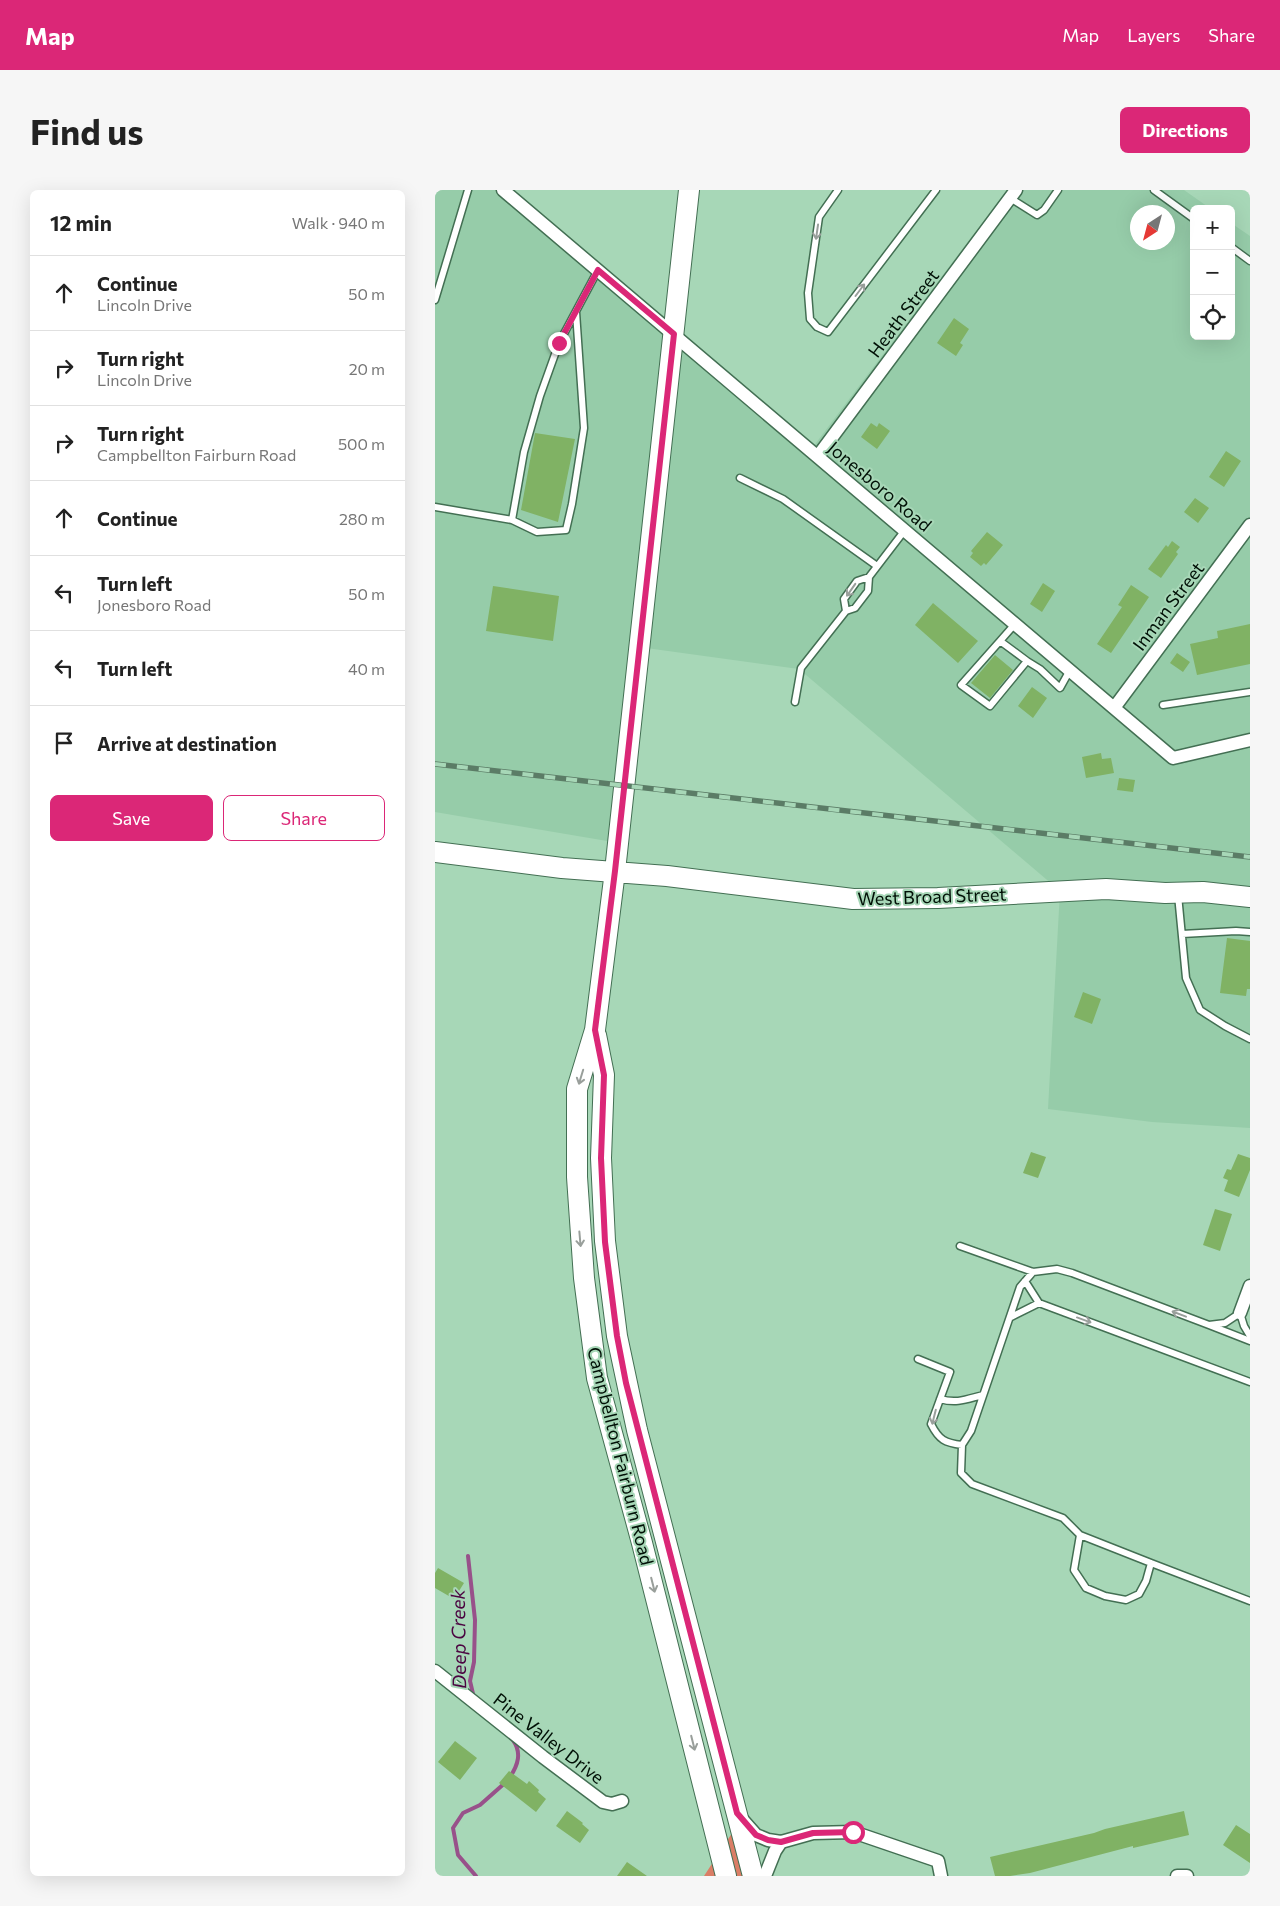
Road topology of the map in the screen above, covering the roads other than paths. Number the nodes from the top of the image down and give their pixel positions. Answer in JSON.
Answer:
{"nodes":[{"id":1,"x":468,"y":190,"type":"edge"},
{"id":2,"x":503,"y":190,"type":"edge"},
{"id":3,"x":689,"y":190,"type":"edge"},
{"id":4,"x":838,"y":190,"type":"edge"},
{"id":5,"x":936,"y":190,"type":"edge"},
{"id":6,"x":1058,"y":190,"type":"edge"},
{"id":7,"x":1154,"y":190,"type":"edge"},
{"id":8,"x":1013,"y":194,"type":"edge"},
{"id":9,"x":1190,"y":216,"type":"edge"},
{"id":10,"x":1235,"y":250,"type":"edge"},
{"id":11,"x":1250,"y":261,"type":"edge"},
{"id":12,"x":598,"y":270,"type":"junction"},
{"id":13,"x":435,"y":300,"type":"edge"},
{"id":14,"x":576,"y":310,"type":"junction"},
{"id":15,"x":674,"y":334,"type":"junction"},
{"id":16,"x":817,"y":456,"type":"junction"},
{"id":17,"x":740,"y":478,"type":"dead end"},
{"id":18,"x":435,"y":507,"type":"edge"},
{"id":19,"x":512,"y":520,"type":"junction"},
{"id":20,"x":1250,"y":525,"type":"edge"},
{"id":21,"x":905,"y":530,"type":"junction"},
{"id":22,"x":877,"y":566,"type":"junction"},
{"id":23,"x":869,"y":577,"type":"junction"},
{"id":24,"x":846,"y":610,"type":"junction"},
{"id":25,"x":1015,"y":624,"type":"junction"},
{"id":26,"x":1000,"y":641,"type":"junction"},
{"id":27,"x":1027,"y":661,"type":"junction"},
{"id":28,"x":1070,"y":670,"type":"junction"},
{"id":29,"x":1250,"y":692,"type":"edge"},
{"id":30,"x":795,"y":702,"type":"dead end"},
{"id":31,"x":1163,"y":705,"type":"dead end"},
{"id":32,"x":1114,"y":708,"type":"junction"},
{"id":33,"x":1250,"y":740,"type":"edge"},
{"id":34,"x":435,"y":852,"type":"edge"},
{"id":35,"x":615,"y":871,"type":"junction"},
{"id":36,"x":1177,"y":893,"type":"junction"},
{"id":37,"x":1250,"y":897,"type":"edge"},
{"id":38,"x":1250,"y":932,"type":"edge"},
{"id":39,"x":1182,"y":934,"type":"junction"},
{"id":40,"x":595,"y":1030,"type":"junction"},
{"id":41,"x":1250,"y":1039,"type":"edge"},
{"id":42,"x":960,"y":1246,"type":"dead end"},
{"id":43,"x":1033,"y":1272,"type":"junction"},
{"id":44,"x":1025,"y":1281,"type":"junction"},
{"id":45,"x":1250,"y":1286,"type":"edge"},
{"id":46,"x":1039,"y":1303,"type":"junction"},
{"id":47,"x":1240,"y":1313,"type":"junction"},
{"id":48,"x":1011,"y":1316,"type":"junction"},
{"id":49,"x":1209,"y":1325,"type":"junction"},
{"id":50,"x":1250,"y":1336,"type":"edge"},
{"id":51,"x":1250,"y":1341,"type":"edge"},
{"id":52,"x":918,"y":1359,"type":"dead end"},
{"id":53,"x":1250,"y":1382,"type":"edge"},
{"id":54,"x":983,"y":1395,"type":"junction"},
{"id":55,"x":941,"y":1399,"type":"junction"},
{"id":56,"x":962,"y":1445,"type":"junction"},
{"id":57,"x":1080,"y":1535,"type":"junction"},
{"id":58,"x":1151,"y":1563,"type":"junction"},
{"id":59,"x":1250,"y":1601,"type":"edge"},
{"id":60,"x":435,"y":1671,"type":"edge"},
{"id":61,"x":622,"y":1801,"type":"dead end"},
{"id":62,"x":737,"y":1813,"type":"junction"},
{"id":63,"x":781,"y":1842,"type":"junction"},
{"id":64,"x":725,"y":1876,"type":"edge"},
{"id":65,"x":753,"y":1876,"type":"edge"},
{"id":66,"x":765,"y":1876,"type":"edge"},
{"id":67,"x":941,"y":1876,"type":"edge"},
{"id":68,"x":1177,"y":1876,"type":"edge"},
{"id":69,"x":1187,"y":1876,"type":"edge"}],
"edges":[{"from":1,"to":13,"type":"lane"},
{"from":2,"to":12,"type":"street","name":"Jonesboro Road"},
{"from":3,"to":15,"type":"main road","name":"Campbellton Fairburn Road"},
{"from":4,"to":5,"type":"lane","one_way":true},
{"from":6,"to":8,"type":"lane"},
{"from":7,"to":9,"type":"lane"},
{"from":8,"to":16,"type":"street","name":"Heath Street"},
{"from":10,"to":11,"type":"lane"},
{"from":12,"to":14,"type":"lane"},
{"from":12,"to":15,"type":"street","name":"Jonesboro Road"},
{"from":14,"to":19,"type":"lane"},
{"from":14,"to":19,"type":"lane"},
{"from":15,"to":16,"type":"street","name":"Jonesboro Road"},
{"from":15,"to":35,"type":"main road","name":"Campbellton Fairburn Road"},
{"from":16,"to":21,"type":"street","name":"Jonesboro Road"},
{"from":17,"to":22,"type":"lane"},
{"from":18,"to":19,"type":"lane"},
{"from":20,"to":32,"type":"street","name":"Inman Street"},
{"from":21,"to":22,"type":"lane"},
{"from":21,"to":25,"type":"street","name":"Jonesboro Road"},
{"from":22,"to":23,"type":"lane"},
{"from":23,"to":24,"type":"lane"},
{"from":23,"to":24,"type":"lane","one_way":true},
{"from":24,"to":30,"type":"lane"},
{"from":25,"to":26,"type":"lane"},
{"from":25,"to":28,"type":"street","name":"Jonesboro Road"},
{"from":26,"to":27,"type":"lane"},
{"from":26,"to":27,"type":"lane"},
{"from":27,"to":28,"type":"lane"},
{"from":28,"to":32,"type":"street","name":"Jonesboro Road"},
{"from":29,"to":31,"type":"lane"},
{"from":32,"to":33,"type":"street","name":"Jonesboro Road"},
{"from":34,"to":35,"type":"main road","name":"West Broad Street"},
{"from":35,"to":36,"type":"main road","name":"West Broad Street"},
{"from":35,"to":40,"type":"main road","name":"Campbellton Fairburn Road"},
{"from":36,"to":37,"type":"main road","name":"West Broad Street"},
{"from":36,"to":39,"type":"lane"},
{"from":38,"to":39,"type":"lane"},
{"from":39,"to":41,"type":"lane"},
{"from":40,"to":62,"type":"main road","name":"Campbellton Fairburn Road"},
{"from":40,"to":64,"type":"main road","name":"Campbellton Fairburn Road","one_way":true},
{"from":42,"to":43,"type":"lane"},
{"from":43,"to":44,"type":"lane"},
{"from":49,"to":43,"type":"lane","one_way":true},
{"from":44,"to":46,"type":"lane"},
{"from":44,"to":48,"type":"lane"},
{"from":45,"to":47,"type":"street"},
{"from":46,"to":48,"type":"lane"},
{"from":46,"to":53,"type":"lane","one_way":true},
{"from":47,"to":49,"type":"lane"},
{"from":47,"to":50,"type":"lane"},
{"from":48,"to":54,"type":"lane"},
{"from":49,"to":51,"type":"lane"},
{"from":52,"to":55,"type":"lane"},
{"from":54,"to":55,"type":"lane"},
{"from":54,"to":56,"type":"lane"},
{"from":55,"to":56,"type":"lane","one_way":true},
{"from":56,"to":57,"type":"lane"},
{"from":57,"to":58,"type":"lane"},
{"from":57,"to":58,"type":"lane"},
{"from":58,"to":59,"type":"lane"},
{"from":60,"to":61,"type":"street","name":"Pine Valley Drive"},
{"from":62,"to":63,"type":"street"},
{"from":62,"to":65,"type":"main road","name":"Campbellton Fairburn Road"},
{"from":63,"to":66,"type":"street"},
{"from":63,"to":67,"type":"street"},
{"from":68,"to":69,"type":"street"}]}
